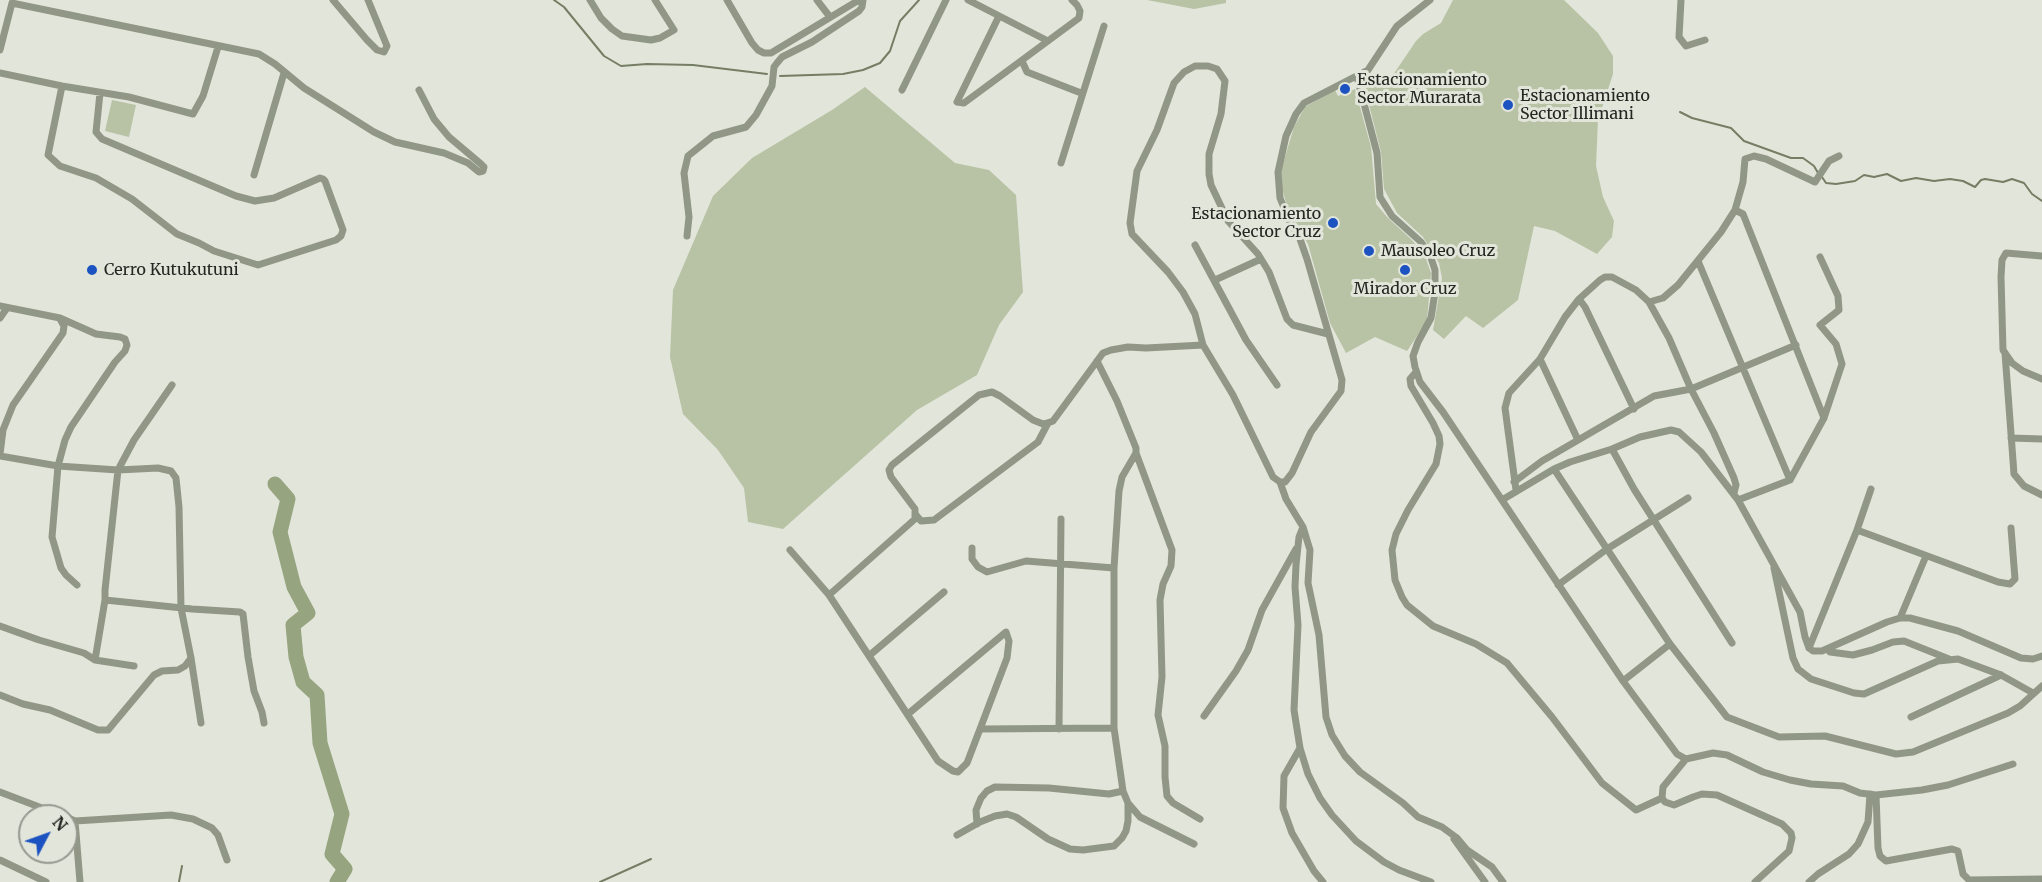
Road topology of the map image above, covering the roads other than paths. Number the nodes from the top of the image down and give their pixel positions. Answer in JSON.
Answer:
{"nodes":[{"id":1,"x":333,"y":0,"type":"edge"},
{"id":2,"x":368,"y":0,"type":"edge"},
{"id":3,"x":590,"y":0,"type":"edge"},
{"id":4,"x":656,"y":0,"type":"edge"},
{"id":5,"x":727,"y":0,"type":"edge"},
{"id":6,"x":818,"y":0,"type":"edge"},
{"id":7,"x":861,"y":0,"type":"edge"},
{"id":8,"x":946,"y":0,"type":"edge"},
{"id":9,"x":968,"y":0,"type":"edge"},
{"id":10,"x":1072,"y":0,"type":"edge"},
{"id":11,"x":1428,"y":0,"type":"edge"},
{"id":12,"x":1682,"y":0,"type":"edge"},
{"id":13,"x":999,"y":16,"type":"junction"},
{"id":14,"x":830,"y":17,"type":"junction"},
{"id":15,"x":1104,"y":26,"type":"dead end"},
{"id":16,"x":1048,"y":40,"type":"junction"},
{"id":17,"x":1705,"y":40,"type":"dead end"},
{"id":18,"x":218,"y":47,"type":"junction"},
{"id":19,"x":0,"y":50,"type":"edge"},
{"id":20,"x":1022,"y":62,"type":"junction"},
{"id":21,"x":0,"y":73,"type":"edge"},
{"id":22,"x":284,"y":73,"type":"junction"},
{"id":23,"x":1357,"y":77,"type":"junction"},
{"id":24,"x":62,"y":86,"type":"junction"},
{"id":25,"x":420,"y":90,"type":"dead end"},
{"id":26,"x":902,"y":90,"type":"dead end"},
{"id":27,"x":100,"y":93,"type":"junction"},
{"id":28,"x":1081,"y":93,"type":"junction"},
{"id":29,"x":1839,"y":156,"type":"dead end"},
{"id":30,"x":1060,"y":163,"type":"dead end"},
{"id":31,"x":254,"y":175,"type":"dead end"},
{"id":32,"x":1735,"y":210,"type":"junction"},
{"id":33,"x":687,"y":236,"type":"dead end"},
{"id":34,"x":1195,"y":245,"type":"dead end"},
{"id":35,"x":2042,"y":256,"type":"edge"},
{"id":36,"x":1820,"y":257,"type":"dead end"},
{"id":37,"x":1261,"y":259,"type":"junction"},
{"id":38,"x":1698,"y":261,"type":"junction"},
{"id":39,"x":1215,"y":280,"type":"junction"},
{"id":40,"x":1579,"y":299,"type":"junction"},
{"id":41,"x":1648,"y":302,"type":"junction"},
{"id":42,"x":4,"y":307,"type":"edge"},
{"id":43,"x":0,"y":318,"type":"edge"},
{"id":44,"x":60,"y":318,"type":"junction"},
{"id":45,"x":1328,"y":334,"type":"junction"},
{"id":46,"x":1203,"y":345,"type":"junction"},
{"id":47,"x":1796,"y":345,"type":"junction"},
{"id":48,"x":2005,"y":352,"type":"junction"},
{"id":49,"x":1540,"y":359,"type":"junction"},
{"id":50,"x":1097,"y":361,"type":"junction"},
{"id":51,"x":1743,"y":368,"type":"junction"},
{"id":52,"x":1416,"y":372,"type":"junction"},
{"id":53,"x":2042,"y":379,"type":"edge"},
{"id":54,"x":172,"y":385,"type":"dead end"},
{"id":55,"x":1277,"y":386,"type":"dead end"},
{"id":56,"x":1691,"y":389,"type":"junction"},
{"id":57,"x":1634,"y":409,"type":"junction"},
{"id":58,"x":1824,"y":418,"type":"junction"},
{"id":59,"x":1048,"y":423,"type":"junction"},
{"id":60,"x":2011,"y":438,"type":"junction"},
{"id":61,"x":2042,"y":439,"type":"edge"},
{"id":62,"x":1578,"y":441,"type":"junction"},
{"id":63,"x":1612,"y":449,"type":"junction"},
{"id":64,"x":1136,"y":453,"type":"junction"},
{"id":65,"x":0,"y":455,"type":"edge"},
{"id":66,"x":58,"y":466,"type":"junction"},
{"id":67,"x":1554,"y":469,"type":"junction"},
{"id":68,"x":118,"y":470,"type":"junction"},
{"id":69,"x":1790,"y":480,"type":"junction"},
{"id":70,"x":1514,"y":482,"type":"junction"},
{"id":71,"x":1280,"y":483,"type":"junction"},
{"id":72,"x":1871,"y":489,"type":"dead end"},
{"id":73,"x":1516,"y":490,"type":"junction"},
{"id":74,"x":2042,"y":495,"type":"edge"},
{"id":75,"x":1736,"y":497,"type":"junction"},
{"id":76,"x":1688,"y":498,"type":"dead end"},
{"id":77,"x":1502,"y":500,"type":"junction"},
{"id":78,"x":916,"y":515,"type":"junction"},
{"id":79,"x":1653,"y":518,"type":"junction"},
{"id":80,"x":1061,"y":519,"type":"dead end"},
{"id":81,"x":1303,"y":527,"type":"junction"},
{"id":82,"x":2011,"y":528,"type":"dead end"},
{"id":83,"x":1857,"y":530,"type":"junction"},
{"id":84,"x":1297,"y":547,"type":"junction"},
{"id":85,"x":972,"y":548,"type":"dead end"},
{"id":86,"x":1607,"y":549,"type":"junction"},
{"id":87,"x":790,"y":550,"type":"dead end"},
{"id":88,"x":1926,"y":556,"type":"junction"},
{"id":89,"x":1772,"y":560,"type":"junction"},
{"id":90,"x":1060,"y":564,"type":"junction"},
{"id":91,"x":1114,"y":568,"type":"junction"},
{"id":92,"x":77,"y":585,"type":"dead end"},
{"id":93,"x":1558,"y":585,"type":"junction"},
{"id":94,"x":944,"y":592,"type":"dead end"},
{"id":95,"x":829,"y":596,"type":"junction"},
{"id":96,"x":105,"y":600,"type":"junction"},
{"id":97,"x":181,"y":608,"type":"junction"},
{"id":98,"x":1900,"y":618,"type":"junction"},
{"id":99,"x":0,"y":626,"type":"edge"},
{"id":100,"x":1732,"y":643,"type":"dead end"},
{"id":101,"x":1670,"y":644,"type":"junction"},
{"id":102,"x":1809,"y":648,"type":"junction"},
{"id":103,"x":1827,"y":649,"type":"junction"},
{"id":104,"x":870,"y":656,"type":"junction"},
{"id":105,"x":2042,"y":656,"type":"edge"},
{"id":106,"x":191,"y":658,"type":"junction"},
{"id":107,"x":1949,"y":659,"type":"junction"},
{"id":108,"x":95,"y":660,"type":"junction"},
{"id":109,"x":134,"y":666,"type":"dead end"},
{"id":110,"x":2001,"y":675,"type":"junction"},
{"id":111,"x":1623,"y":681,"type":"junction"},
{"id":112,"x":2042,"y":686,"type":"edge"},
{"id":113,"x":2033,"y":693,"type":"junction"},
{"id":114,"x":0,"y":695,"type":"edge"},
{"id":115,"x":908,"y":714,"type":"junction"},
{"id":116,"x":1203,"y":716,"type":"dead end"},
{"id":117,"x":1911,"y":717,"type":"dead end"},
{"id":118,"x":201,"y":723,"type":"dead end"},
{"id":119,"x":264,"y":723,"type":"dead end"},
{"id":120,"x":1114,"y":728,"type":"junction"},
{"id":121,"x":980,"y":729,"type":"junction"},
{"id":122,"x":1059,"y":729,"type":"junction"},
{"id":123,"x":1300,"y":748,"type":"junction"},
{"id":124,"x":1686,"y":759,"type":"junction"},
{"id":125,"x":2013,"y":764,"type":"dead end"},
{"id":126,"x":1123,"y":790,"type":"junction"},
{"id":127,"x":0,"y":792,"type":"edge"},
{"id":128,"x":1873,"y":795,"type":"junction"},
{"id":129,"x":1662,"y":798,"type":"junction"},
{"id":130,"x":1128,"y":803,"type":"junction"},
{"id":131,"x":31,"y":804,"type":"edge"},
{"id":132,"x":1200,"y":819,"type":"dead end"},
{"id":133,"x":78,"y":820,"type":"edge"},
{"id":134,"x":977,"y":824,"type":"junction"},
{"id":135,"x":1451,"y":834,"type":"junction"},
{"id":136,"x":957,"y":835,"type":"dead end"},
{"id":137,"x":1194,"y":844,"type":"dead end"},
{"id":138,"x":78,"y":857,"type":"edge"},
{"id":139,"x":0,"y":860,"type":"edge"},
{"id":140,"x":227,"y":860,"type":"dead end"},
{"id":141,"x":30,"y":879,"type":"edge"},
{"id":142,"x":2042,"y":879,"type":"edge"},
{"id":143,"x":46,"y":882,"type":"edge"},
{"id":144,"x":80,"y":882,"type":"edge"},
{"id":145,"x":1323,"y":882,"type":"edge"},
{"id":146,"x":1431,"y":882,"type":"edge"},
{"id":147,"x":1485,"y":882,"type":"edge"},
{"id":148,"x":1503,"y":882,"type":"edge"},
{"id":149,"x":1755,"y":882,"type":"edge"},
{"id":150,"x":1809,"y":882,"type":"edge"}],
"edges":[{"from":1,"to":2,"type":"street"},
{"from":3,"to":4,"type":"street"},
{"from":5,"to":14,"type":"street"},
{"from":6,"to":14,"type":"street"},
{"from":7,"to":14,"type":"street"},
{"from":7,"to":33,"type":"street"},
{"from":8,"to":26,"type":"street"},
{"from":9,"to":13,"type":"street"},
{"from":10,"to":16,"type":"street"},
{"from":11,"to":23,"type":"street"},
{"from":12,"to":17,"type":"street"},
{"from":13,"to":16,"type":"street"},
{"from":13,"to":20,"type":"street"},
{"from":15,"to":28,"type":"street"},
{"from":16,"to":20,"type":"street"},
{"from":18,"to":19,"type":"street"},
{"from":18,"to":22,"type":"street"},
{"from":18,"to":27,"type":"street"},
{"from":20,"to":28,"type":"street"},
{"from":21,"to":24,"type":"street"},
{"from":22,"to":25,"type":"street"},
{"from":22,"to":31,"type":"street"},
{"from":23,"to":45,"type":"street"},
{"from":23,"to":52,"type":"street"},
{"from":24,"to":27,"type":"street"},
{"from":24,"to":27,"type":"street"},
{"from":28,"to":30,"type":"street"},
{"from":29,"to":32,"type":"street"},
{"from":32,"to":38,"type":"street"},
{"from":32,"to":47,"type":"street"},
{"from":34,"to":39,"type":"street"},
{"from":35,"to":48,"type":"street"},
{"from":36,"to":58,"type":"street"},
{"from":37,"to":39,"type":"street"},
{"from":37,"to":45,"type":"street"},
{"from":37,"to":46,"type":"street"},
{"from":38,"to":41,"type":"street"},
{"from":38,"to":51,"type":"street"},
{"from":39,"to":55,"type":"street"},
{"from":40,"to":41,"type":"street"},
{"from":40,"to":49,"type":"street"},
{"from":40,"to":57,"type":"street"},
{"from":41,"to":56,"type":"street"},
{"from":42,"to":43,"type":"street"},
{"from":42,"to":44,"type":"street"},
{"from":44,"to":65,"type":"street"},
{"from":44,"to":66,"type":"street"},
{"from":45,"to":71,"type":"street"},
{"from":46,"to":50,"type":"street"},
{"from":46,"to":71,"type":"street"},
{"from":47,"to":51,"type":"street"},
{"from":47,"to":58,"type":"street"},
{"from":48,"to":53,"type":"street"},
{"from":48,"to":60,"type":"street"},
{"from":49,"to":62,"type":"street"},
{"from":49,"to":70,"type":"street"},
{"from":50,"to":59,"type":"street"},
{"from":50,"to":64,"type":"street"},
{"from":51,"to":56,"type":"street"},
{"from":51,"to":69,"type":"street"},
{"from":52,"to":77,"type":"street"},
{"from":52,"to":129,"type":"street"},
{"from":54,"to":68,"type":"street"},
{"from":56,"to":57,"type":"street"},
{"from":56,"to":75,"type":"street"},
{"from":57,"to":62,"type":"street"},
{"from":58,"to":69,"type":"street"},
{"from":59,"to":78,"type":"street"},
{"from":59,"to":78,"type":"street"},
{"from":60,"to":61,"type":"street"},
{"from":60,"to":74,"type":"street"},
{"from":62,"to":70,"type":"street"},
{"from":63,"to":67,"type":"street"},
{"from":63,"to":75,"type":"street"},
{"from":63,"to":79,"type":"street"},
{"from":64,"to":91,"type":"street"},
{"from":64,"to":132,"type":"street"},
{"from":65,"to":66,"type":"street"},
{"from":66,"to":68,"type":"street"},
{"from":66,"to":92,"type":"street"},
{"from":67,"to":73,"type":"street"},
{"from":67,"to":86,"type":"street"},
{"from":68,"to":96,"type":"street"},
{"from":68,"to":97,"type":"street"},
{"from":69,"to":75,"type":"street"},
{"from":70,"to":73,"type":"street"},
{"from":71,"to":81,"type":"street"},
{"from":72,"to":83,"type":"street"},
{"from":73,"to":77,"type":"street"},
{"from":75,"to":89,"type":"street"},
{"from":76,"to":79,"type":"street"},
{"from":77,"to":93,"type":"street"},
{"from":78,"to":95,"type":"street"},
{"from":79,"to":86,"type":"street"},
{"from":79,"to":100,"type":"street"},
{"from":80,"to":90,"type":"street"},
{"from":81,"to":84,"type":"street"},
{"from":81,"to":135,"type":"street"},
{"from":82,"to":88,"type":"street"},
{"from":83,"to":88,"type":"street"},
{"from":83,"to":102,"type":"street"},
{"from":84,"to":116,"type":"street"},
{"from":84,"to":123,"type":"street"},
{"from":85,"to":90,"type":"street"},
{"from":86,"to":93,"type":"street"},
{"from":86,"to":101,"type":"street"},
{"from":87,"to":95,"type":"street"},
{"from":88,"to":98,"type":"street"},
{"from":89,"to":102,"type":"street"},
{"from":89,"to":107,"type":"street"},
{"from":90,"to":91,"type":"street"},
{"from":90,"to":122,"type":"street"},
{"from":91,"to":120,"type":"street"},
{"from":93,"to":111,"type":"street"},
{"from":94,"to":104,"type":"street"},
{"from":95,"to":104,"type":"street"},
{"from":96,"to":97,"type":"street"},
{"from":96,"to":108,"type":"street"},
{"from":97,"to":106,"type":"street"},
{"from":97,"to":119,"type":"street"},
{"from":98,"to":103,"type":"street"},
{"from":98,"to":105,"type":"street"},
{"from":99,"to":108,"type":"street"},
{"from":101,"to":111,"type":"street"},
{"from":101,"to":113,"type":"street"},
{"from":102,"to":103,"type":"street"},
{"from":103,"to":107,"type":"street"},
{"from":104,"to":115,"type":"street"},
{"from":106,"to":114,"type":"street"},
{"from":106,"to":118,"type":"street"},
{"from":107,"to":110,"type":"street"},
{"from":108,"to":109,"type":"street"},
{"from":110,"to":113,"type":"street"},
{"from":110,"to":117,"type":"street"},
{"from":111,"to":124,"type":"street"},
{"from":112,"to":113,"type":"street"},
{"from":115,"to":121,"type":"street"},
{"from":115,"to":121,"type":"street"},
{"from":120,"to":122,"type":"street"},
{"from":120,"to":126,"type":"street"},
{"from":121,"to":122,"type":"street"},
{"from":123,"to":145,"type":"street"},
{"from":123,"to":146,"type":"street"},
{"from":124,"to":128,"type":"street"},
{"from":124,"to":129,"type":"street"},
{"from":125,"to":128,"type":"street"},
{"from":126,"to":130,"type":"street"},
{"from":126,"to":134,"type":"street"},
{"from":127,"to":131,"type":"street"},
{"from":128,"to":142,"type":"street"},
{"from":128,"to":150,"type":"street"},
{"from":129,"to":149,"type":"street"},
{"from":130,"to":134,"type":"street"},
{"from":130,"to":137,"type":"street"},
{"from":133,"to":140,"type":"street"},
{"from":134,"to":136,"type":"street"},
{"from":135,"to":147,"type":"street"},
{"from":135,"to":148,"type":"street"},
{"from":138,"to":144,"type":"street"},
{"from":139,"to":141,"type":"street"},
{"from":141,"to":143,"type":"street"}]}
